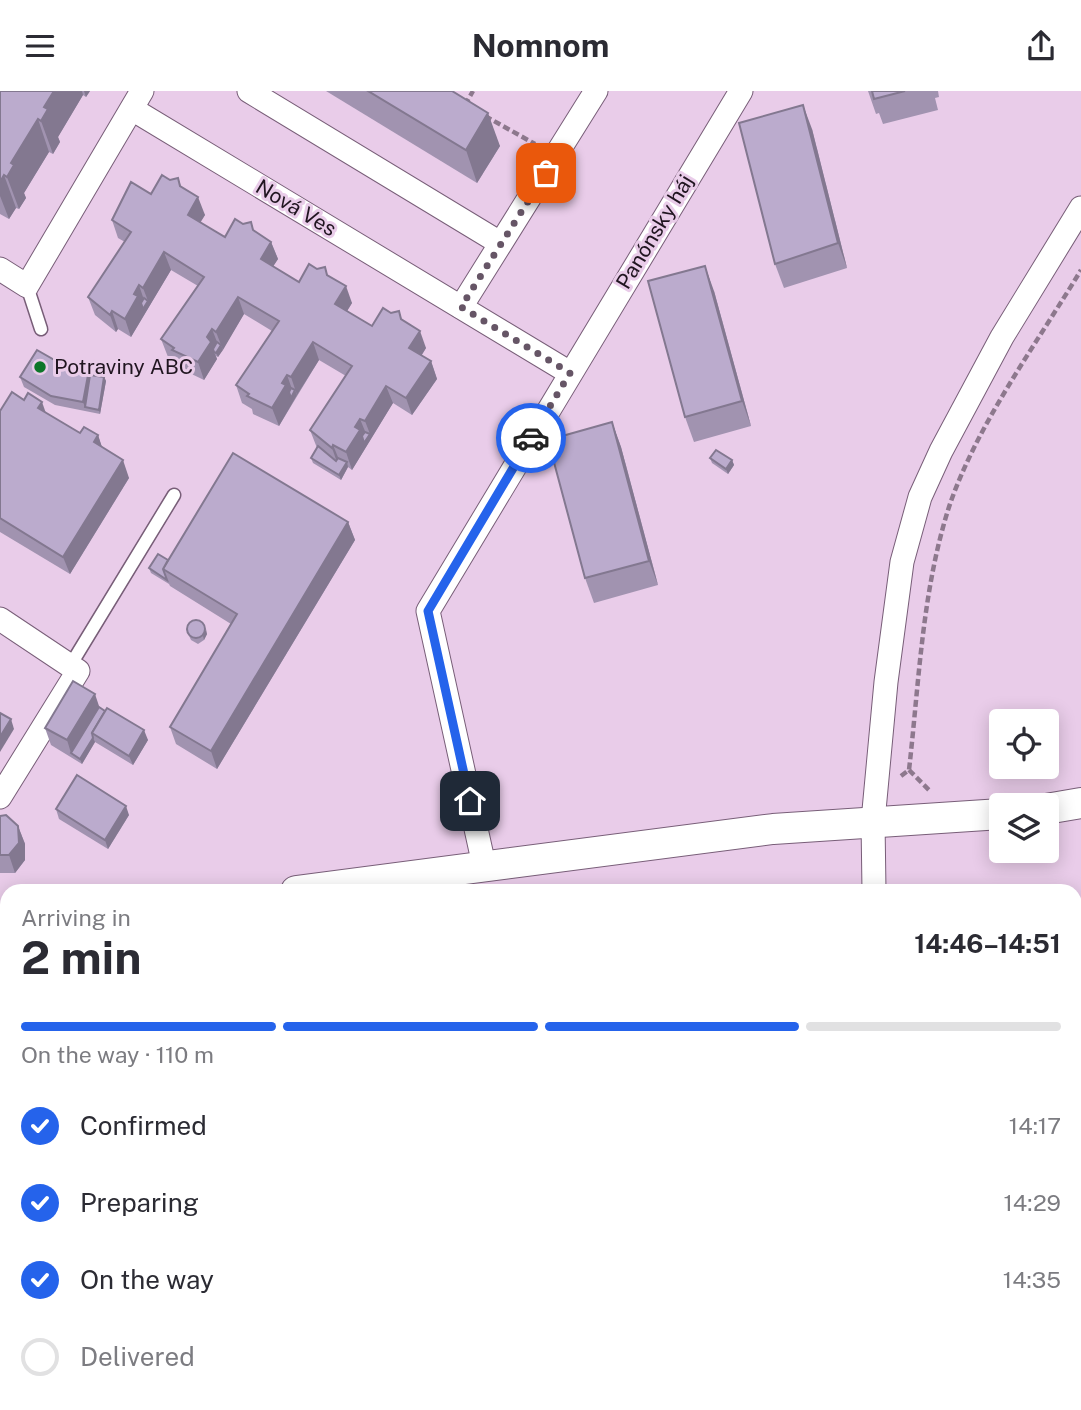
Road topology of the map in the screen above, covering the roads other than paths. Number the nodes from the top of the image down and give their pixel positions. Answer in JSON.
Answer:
{"nodes":[{"id":1,"x":249,"y":91,"type":"edge"},
{"id":2,"x":596,"y":91,"type":"edge"},
{"id":3,"x":741,"y":91,"type":"edge"},
{"id":4,"x":137,"y":100,"type":"edge"},
{"id":5,"x":1081,"y":208,"type":"edge"},
{"id":6,"x":500,"y":243,"type":"junction"},
{"id":7,"x":0,"y":269,"type":"edge"},
{"id":8,"x":27,"y":286,"type":"junction"},
{"id":9,"x":461,"y":307,"type":"junction"},
{"id":10,"x":41,"y":329,"type":"dead end"},
{"id":11,"x":570,"y":373,"type":"junction"},
{"id":12,"x":174,"y":495,"type":"dead end"},
{"id":13,"x":0,"y":619,"type":"edge"},
{"id":14,"x":70,"y":666,"type":"junction"},
{"id":15,"x":0,"y":797,"type":"edge"},
{"id":16,"x":1081,"y":803,"type":"edge"},
{"id":17,"x":1059,"y":807,"type":"edge"},
{"id":18,"x":989,"y":815,"type":"edge"},
{"id":19,"x":873,"y":821,"type":"junction"},
{"id":20,"x":484,"y":865,"type":"junction"},
{"id":21,"x":347,"y":884,"type":"edge"},
{"id":22,"x":874,"y":884,"type":"edge"}],
"edges":[{"from":1,"to":6,"type":"street"},
{"from":2,"to":6,"type":"street"},
{"from":3,"to":11,"type":"street","name":"Panónsky háj"},
{"from":4,"to":8,"type":"street","name":"Nová Ves"},
{"from":4,"to":9,"type":"street","name":"Nová Ves"},
{"from":5,"to":19,"type":"street"},
{"from":6,"to":9,"type":"street"},
{"from":7,"to":8,"type":"street"},
{"from":8,"to":10,"type":"lane"},
{"from":9,"to":11,"type":"street","name":"Nová Ves"},
{"from":11,"to":20,"type":"street","name":"Panónsky háj"},
{"from":12,"to":14,"type":"lane"},
{"from":13,"to":14,"type":"street"},
{"from":14,"to":15,"type":"street"},
{"from":16,"to":17,"type":"street"},
{"from":18,"to":19,"type":"street"},
{"from":19,"to":20,"type":"street"},
{"from":19,"to":22,"type":"street"},
{"from":20,"to":21,"type":"street"}]}
